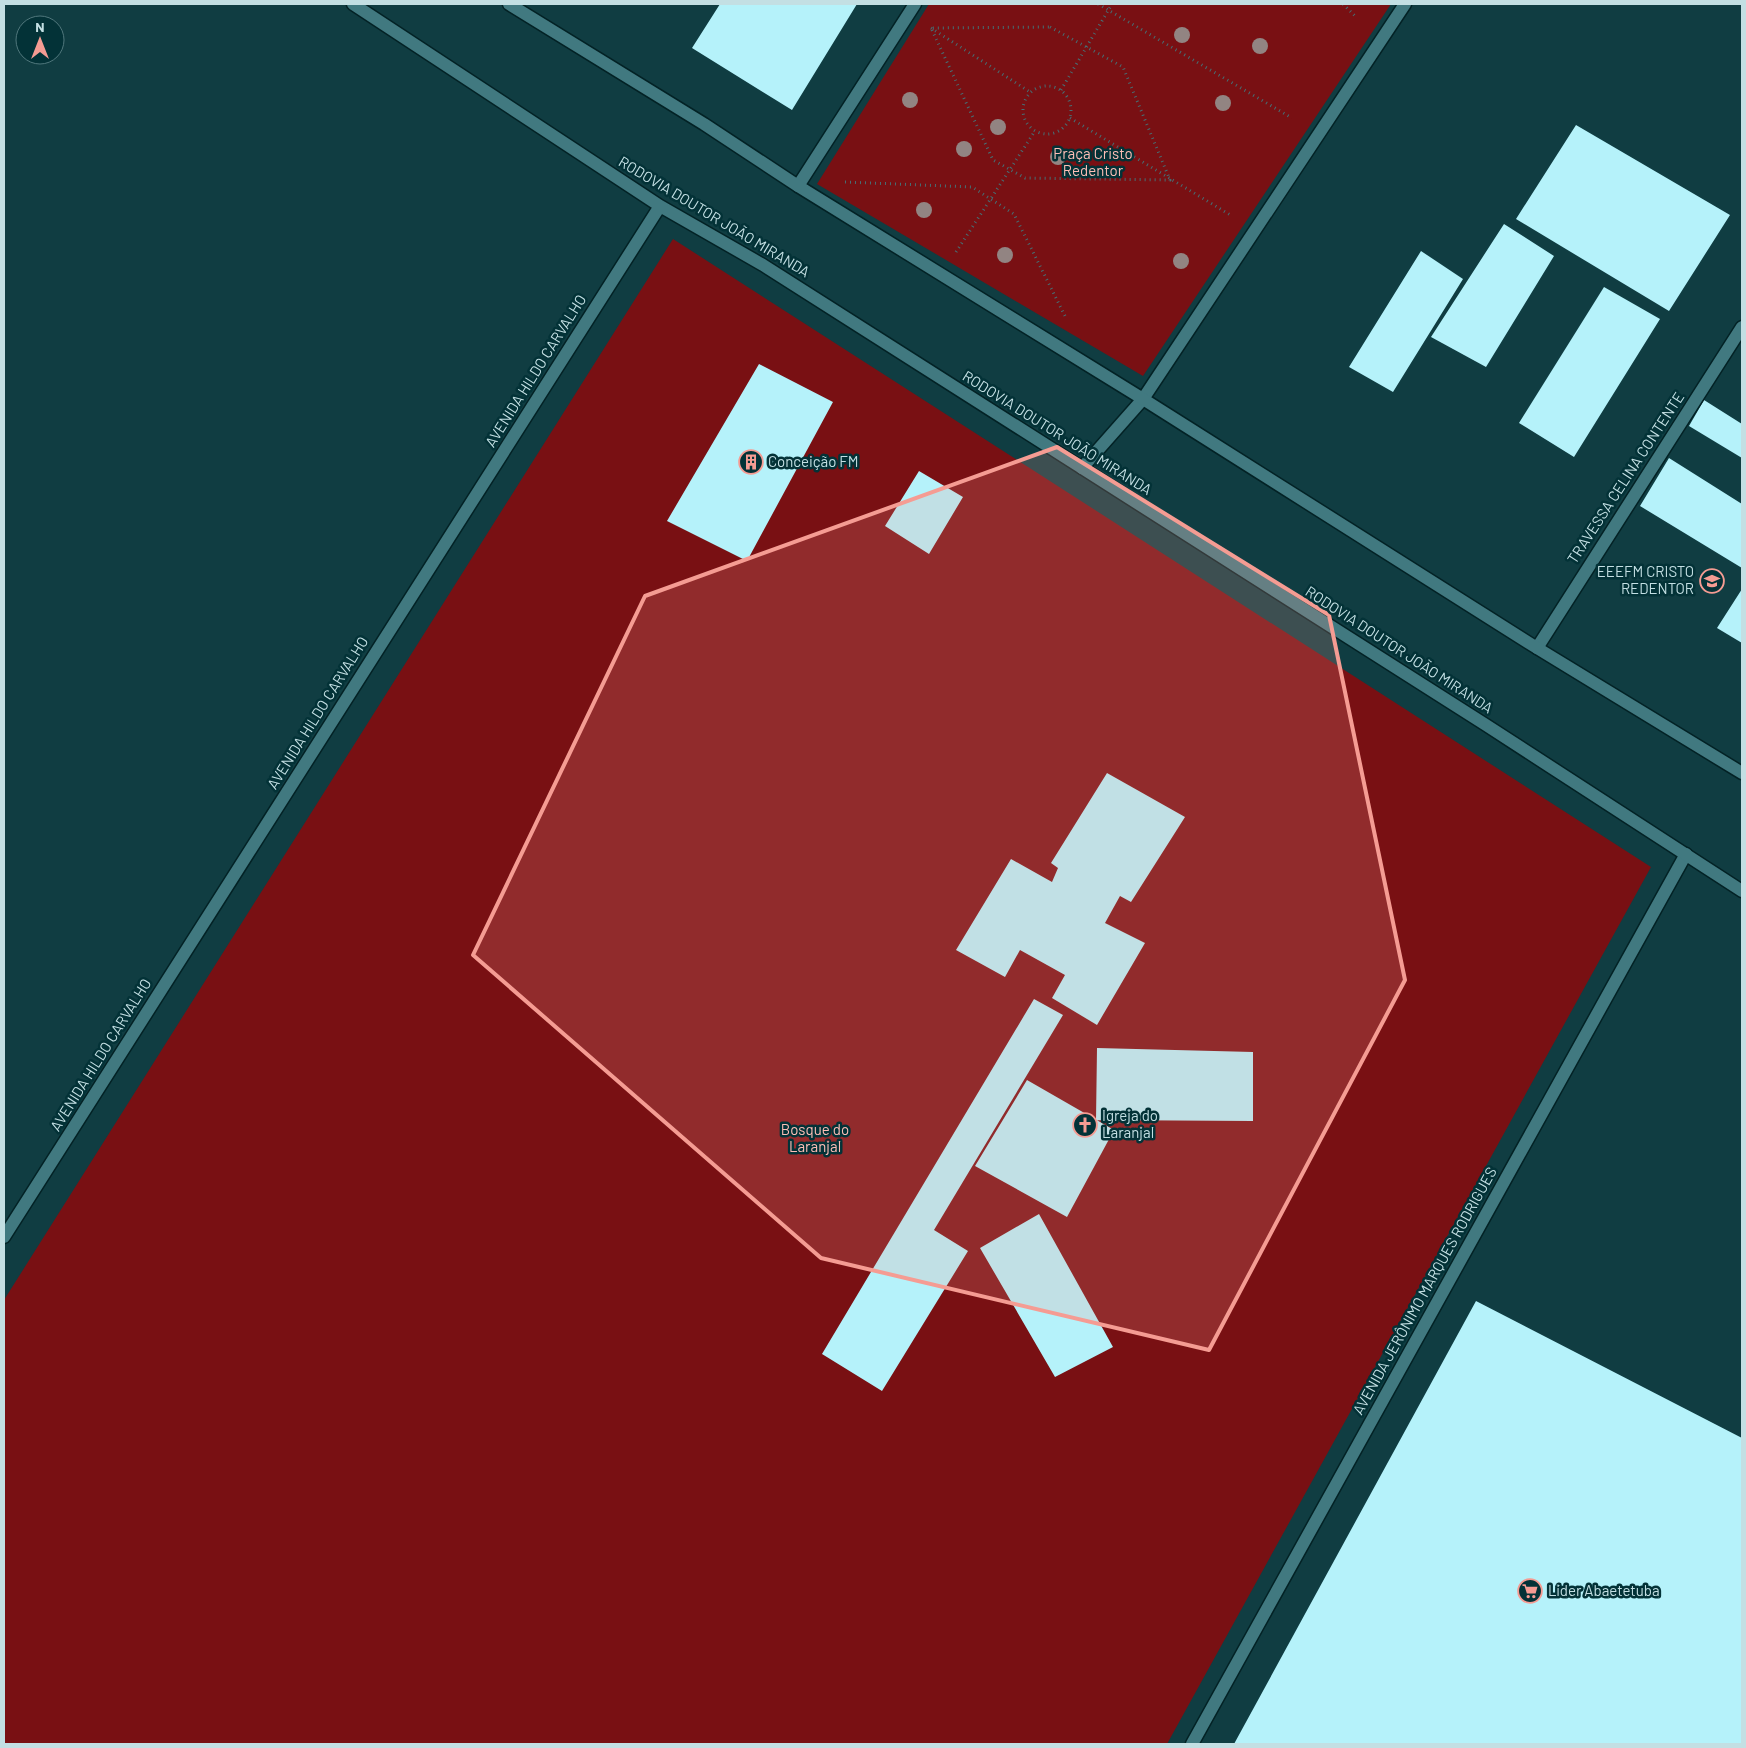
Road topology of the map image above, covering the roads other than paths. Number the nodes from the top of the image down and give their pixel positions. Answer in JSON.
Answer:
{"nodes":[{"id":1,"x":353,"y":4,"type":"edge"},
{"id":2,"x":509,"y":4,"type":"edge"},
{"id":3,"x":915,"y":4,"type":"edge"},
{"id":4,"x":1405,"y":4,"type":"edge"},
{"id":5,"x":798,"y":186,"type":"junction"},
{"id":6,"x":660,"y":206,"type":"junction"},
{"id":7,"x":1742,"y":327,"type":"edge"},
{"id":8,"x":1142,"y":399,"type":"junction"},
{"id":9,"x":1082,"y":468,"type":"junction"},
{"id":10,"x":1537,"y":648,"type":"junction"},
{"id":11,"x":1742,"y":773,"type":"edge"},
{"id":12,"x":1686,"y":854,"type":"junction"},
{"id":13,"x":1742,"y":891,"type":"edge"},
{"id":14,"x":4,"y":1237,"type":"edge"},
{"id":15,"x":1192,"y":1744,"type":"edge"}],
"edges":[{"from":1,"to":6,"type":"street","name":"RODOVIA DOUTOR JOÃO MIRANDA"},
{"from":2,"to":5,"type":"street"},
{"from":3,"to":5,"type":"street"},
{"from":4,"to":8,"type":"street"},
{"from":5,"to":8,"type":"street"},
{"from":6,"to":9,"type":"street","name":"RODOVIA DOUTOR JOÃO MIRANDA"},
{"from":6,"to":14,"type":"street","name":"AVENIDA HILDO CARVALHO"},
{"from":7,"to":10,"type":"street","name":"TRAVESSA CELINA CONTENTE"},
{"from":8,"to":9,"type":"street"},
{"from":8,"to":10,"type":"street"},
{"from":9,"to":12,"type":"street","name":"RODOVIA DOUTOR JOÃO MIRANDA"},
{"from":10,"to":11,"type":"street"},
{"from":12,"to":13,"type":"street","name":"RODOVIA DOUTOR JOÃO MIRANDA"},
{"from":12,"to":15,"type":"street","name":"AVENIDA JERÔNIMO MARQUES RODRIGUES"}]}
